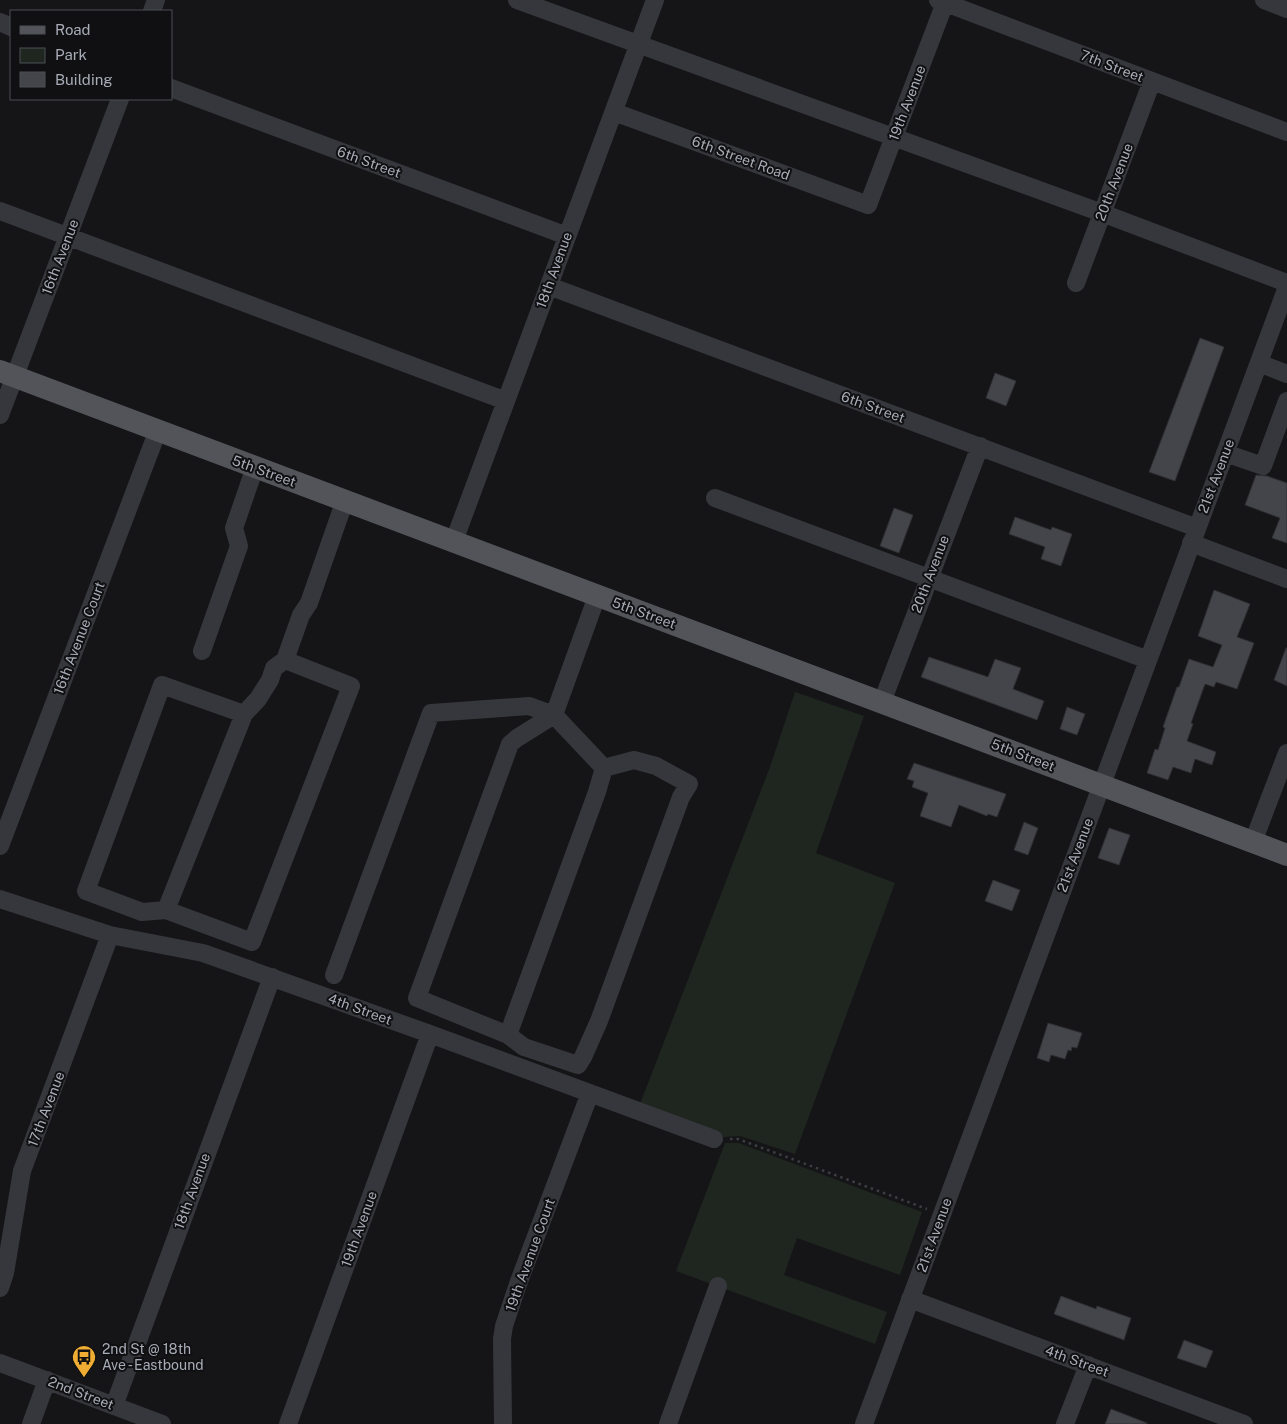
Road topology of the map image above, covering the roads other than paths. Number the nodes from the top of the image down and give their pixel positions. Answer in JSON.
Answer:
{"nodes":[{"id":1,"x":517,"y":0,"type":"edge"},
{"id":2,"x":656,"y":0,"type":"edge"},
{"id":3,"x":1264,"y":0,"type":"edge"},
{"id":4,"x":943,"y":1,"type":"edge"},
{"id":5,"x":1287,"y":9,"type":"edge"},
{"id":6,"x":639,"y":45,"type":"junction"},
{"id":7,"x":1152,"y":81,"type":"junction"},
{"id":8,"x":172,"y":88,"type":"edge"},
{"id":9,"x":120,"y":100,"type":"edge"},
{"id":10,"x":614,"y":112,"type":"junction"},
{"id":11,"x":1287,"y":132,"type":"edge"},
{"id":12,"x":894,"y":137,"type":"junction"},
{"id":13,"x":868,"y":205,"type":"joint"},
{"id":14,"x":0,"y":211,"type":"edge"},
{"id":15,"x":1102,"y":213,"type":"junction"},
{"id":16,"x":67,"y":236,"type":"junction"},
{"id":17,"x":567,"y":236,"type":"junction"},
{"id":18,"x":1076,"y":283,"type":"dead end"},
{"id":19,"x":1287,"y":283,"type":"edge"},
{"id":20,"x":549,"y":286,"type":"junction"},
{"id":21,"x":1287,"y":287,"type":"edge"},
{"id":22,"x":1259,"y":363,"type":"junction"},
{"id":23,"x":7,"y":374,"type":"edge"},
{"id":24,"x":1287,"y":374,"type":"edge"},
{"id":25,"x":506,"y":401,"type":"junction"},
{"id":26,"x":1287,"y":401,"type":"edge"},
{"id":27,"x":0,"y":415,"type":"edge"},
{"id":28,"x":158,"y":430,"type":"junction"},
{"id":29,"x":980,"y":446,"type":"junction"},
{"id":30,"x":1225,"y":453,"type":"junction"},
{"id":31,"x":255,"y":468,"type":"junction"},
{"id":32,"x":714,"y":498,"type":"dead end"},
{"id":33,"x":345,"y":500,"type":"junction"},
{"id":34,"x":1194,"y":536,"type":"junction"},
{"id":35,"x":454,"y":541,"type":"junction"},
{"id":36,"x":928,"y":577,"type":"junction"},
{"id":37,"x":1287,"y":579,"type":"edge"},
{"id":38,"x":597,"y":596,"type":"junction"},
{"id":39,"x":202,"y":651,"type":"dead end"},
{"id":40,"x":285,"y":660,"type":"junction"},
{"id":41,"x":1148,"y":660,"type":"junction"},
{"id":42,"x":882,"y":702,"type":"junction"},
{"id":43,"x":244,"y":714,"type":"junction"},
{"id":44,"x":554,"y":716,"type":"junction"},
{"id":45,"x":1287,"y":753,"type":"edge"},
{"id":46,"x":604,"y":768,"type":"junction"},
{"id":47,"x":1102,"y":785,"type":"junction"},
{"id":48,"x":1253,"y":842,"type":"junction"},
{"id":49,"x":0,"y":846,"type":"edge"},
{"id":50,"x":1287,"y":855,"type":"edge"},
{"id":51,"x":0,"y":899,"type":"edge"},
{"id":52,"x":166,"y":910,"type":"junction"},
{"id":53,"x":110,"y":935,"type":"junction"},
{"id":54,"x":334,"y":975,"type":"dead end"},
{"id":55,"x":272,"y":977,"type":"junction"},
{"id":56,"x":430,"y":1034,"type":"junction"},
{"id":57,"x":508,"y":1035,"type":"junction"},
{"id":58,"x":590,"y":1093,"type":"junction"},
{"id":59,"x":714,"y":1140,"type":"road end"},
{"id":60,"x":718,"y":1286,"type":"dead end"},
{"id":61,"x":0,"y":1288,"type":"edge"},
{"id":62,"x":910,"y":1300,"type":"junction"},
{"id":63,"x":0,"y":1363,"type":"edge"},
{"id":64,"x":1088,"y":1365,"type":"junction"},
{"id":65,"x":47,"y":1380,"type":"junction"},
{"id":66,"x":114,"y":1406,"type":"junction"},
{"id":67,"x":31,"y":1424,"type":"edge"},
{"id":68,"x":162,"y":1424,"type":"edge"},
{"id":69,"x":288,"y":1424,"type":"edge"},
{"id":70,"x":503,"y":1424,"type":"edge"},
{"id":71,"x":668,"y":1424,"type":"edge"},
{"id":72,"x":864,"y":1424,"type":"edge"},
{"id":73,"x":1065,"y":1424,"type":"edge"},
{"id":74,"x":1244,"y":1424,"type":"edge"}],
"edges":[{"from":1,"to":6,"type":"street"},
{"from":2,"to":6,"type":"street","name":"18th Avenue"},
{"from":3,"to":5,"type":"street"},
{"from":4,"to":7,"type":"street","name":"7th Street"},
{"from":4,"to":12,"type":"street","name":"19th Avenue"},
{"from":6,"to":10,"type":"street","name":"18th Avenue"},
{"from":6,"to":12,"type":"street"},
{"from":7,"to":11,"type":"street","name":"7th Street"},
{"from":7,"to":15,"type":"street","name":"20th Avenue"},
{"from":8,"to":17,"type":"street","name":"6th Street"},
{"from":9,"to":16,"type":"street","name":"16th Avenue"},
{"from":10,"to":13,"type":"street","name":"6th Street Road"},
{"from":10,"to":17,"type":"street","name":"18th Avenue"},
{"from":12,"to":13,"type":"street","name":"19th Avenue"},
{"from":12,"to":15,"type":"street"},
{"from":14,"to":16,"type":"street"},
{"from":15,"to":18,"type":"street","name":"20th Avenue"},
{"from":15,"to":19,"type":"street"},
{"from":16,"to":23,"type":"street","name":"16th Avenue"},
{"from":16,"to":25,"type":"street"},
{"from":17,"to":20,"type":"street","name":"18th Avenue"},
{"from":20,"to":25,"type":"street","name":"18th Avenue"},
{"from":20,"to":29,"type":"street","name":"6th Street"},
{"from":21,"to":22,"type":"street","name":"21st Avenue"},
{"from":22,"to":24,"type":"street"},
{"from":22,"to":30,"type":"street","name":"21st Avenue"},
{"from":23,"to":27,"type":"street","name":"16th Avenue"},
{"from":23,"to":28,"type":"main road","name":"5th Street"},
{"from":25,"to":35,"type":"street","name":"18th Avenue"},
{"from":26,"to":30,"type":"street"},
{"from":28,"to":31,"type":"main road","name":"5th Street"},
{"from":28,"to":49,"type":"street","name":"16th Avenue Court"},
{"from":29,"to":34,"type":"street","name":"6th Street"},
{"from":29,"to":36,"type":"street","name":"20th Avenue"},
{"from":30,"to":34,"type":"street","name":"21st Avenue"},
{"from":31,"to":33,"type":"main road","name":"5th Street"},
{"from":31,"to":39,"type":"street"},
{"from":32,"to":36,"type":"street"},
{"from":33,"to":35,"type":"main road","name":"5th Street"},
{"from":33,"to":40,"type":"street"},
{"from":34,"to":37,"type":"street","name":"6th Street"},
{"from":34,"to":41,"type":"street","name":"21st Avenue"},
{"from":35,"to":38,"type":"main road","name":"5th Street"},
{"from":36,"to":41,"type":"street"},
{"from":36,"to":42,"type":"street","name":"20th Avenue"},
{"from":38,"to":42,"type":"main road","name":"5th Street"},
{"from":38,"to":44,"type":"street"},
{"from":40,"to":43,"type":"street"},
{"from":40,"to":52,"type":"street"},
{"from":41,"to":47,"type":"street","name":"21st Avenue"},
{"from":42,"to":47,"type":"main road","name":"5th Street"},
{"from":43,"to":52,"type":"street"},
{"from":43,"to":52,"type":"street"},
{"from":44,"to":46,"type":"street"},
{"from":44,"to":54,"type":"street"},
{"from":44,"to":57,"type":"street"},
{"from":45,"to":48,"type":"street"},
{"from":46,"to":57,"type":"street"},
{"from":46,"to":57,"type":"street"},
{"from":47,"to":48,"type":"main road","name":"5th Street"},
{"from":47,"to":62,"type":"street","name":"21st Avenue"},
{"from":48,"to":50,"type":"main road","name":"5th Street"},
{"from":51,"to":53,"type":"street","name":"4th Street"},
{"from":53,"to":55,"type":"street","name":"4th Street"},
{"from":53,"to":61,"type":"street","name":"17th Avenue"},
{"from":55,"to":56,"type":"street","name":"4th Street"},
{"from":55,"to":66,"type":"street","name":"18th Avenue"},
{"from":56,"to":58,"type":"street","name":"4th Street"},
{"from":56,"to":69,"type":"street","name":"19th Avenue"},
{"from":58,"to":59,"type":"street","name":"4th Street"},
{"from":58,"to":70,"type":"street","name":"19th Avenue Court"},
{"from":60,"to":71,"type":"street"},
{"from":62,"to":64,"type":"street","name":"4th Street"},
{"from":62,"to":72,"type":"street","name":"21st Avenue"},
{"from":63,"to":65,"type":"street","name":"2nd Street"},
{"from":64,"to":73,"type":"street"},
{"from":64,"to":74,"type":"street","name":"4th Street"},
{"from":65,"to":66,"type":"street","name":"2nd Street"},
{"from":65,"to":67,"type":"street"},
{"from":66,"to":68,"type":"street","name":"2nd Street"}]}
